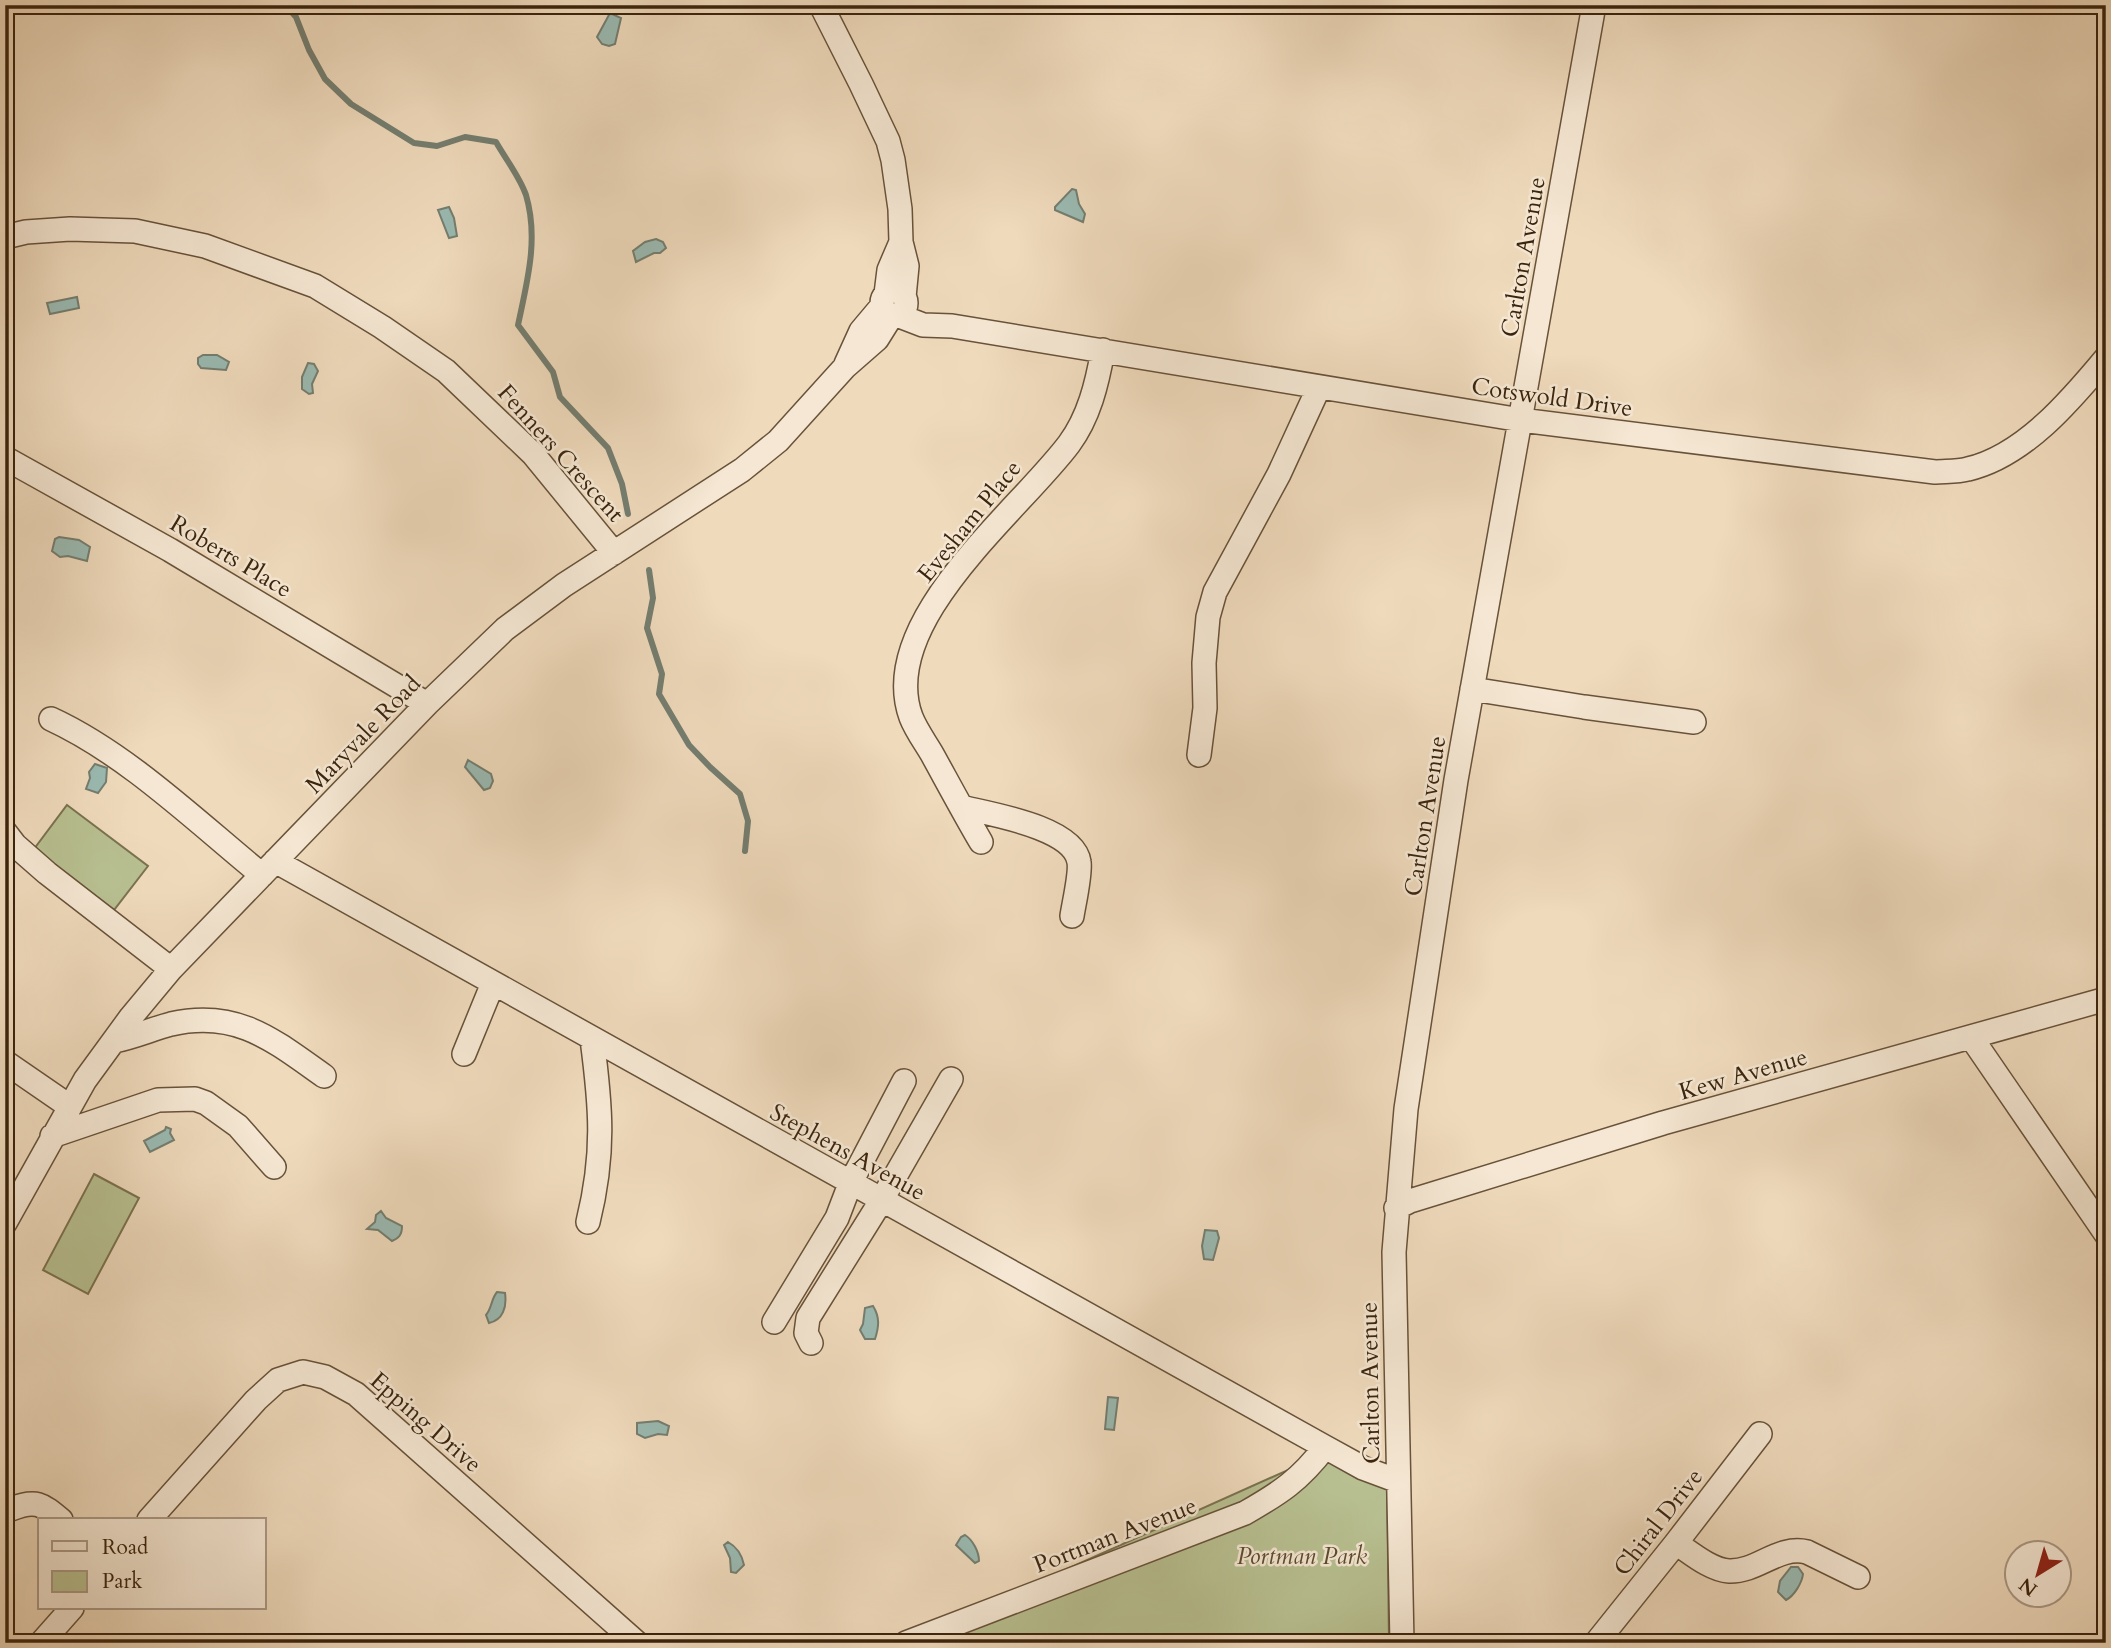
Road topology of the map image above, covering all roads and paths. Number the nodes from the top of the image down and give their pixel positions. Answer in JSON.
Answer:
{"nodes":[{"id":1,"x":821,"y":5,"type":"edge"},
{"id":2,"x":1594,"y":5,"type":"edge"},
{"id":3,"x":5,"y":237,"type":"edge"},
{"id":4,"x":894,"y":304,"type":"junction"},
{"id":5,"x":1103,"y":351,"type":"junction"},
{"id":6,"x":2106,"y":358,"type":"edge"},
{"id":7,"x":1319,"y":387,"type":"junction"},
{"id":8,"x":1521,"y":420,"type":"junction"},
{"id":9,"x":5,"y":458,"type":"edge"},
{"id":10,"x":614,"y":553,"type":"junction"},
{"id":11,"x":1472,"y":689,"type":"junction"},
{"id":12,"x":427,"y":704,"type":"junction"},
{"id":13,"x":51,"y":719,"type":"dead end"},
{"id":14,"x":1695,"y":722,"type":"dead end"},
{"id":15,"x":1199,"y":755,"type":"dead end"},
{"id":16,"x":961,"y":807,"type":"junction"},
{"id":17,"x":5,"y":832,"type":"edge"},
{"id":18,"x":981,"y":842,"type":"dead end"},
{"id":19,"x":269,"y":868,"type":"junction"},
{"id":20,"x":1072,"y":916,"type":"dead end"},
{"id":21,"x":171,"y":969,"type":"junction"},
{"id":22,"x":492,"y":983,"type":"junction"},
{"id":23,"x":2106,"y":999,"type":"edge"},
{"id":24,"x":1971,"y":1037,"type":"junction"},
{"id":25,"x":592,"y":1039,"type":"junction"},
{"id":26,"x":114,"y":1041,"type":"junction"},
{"id":27,"x":464,"y":1054,"type":"dead end"},
{"id":28,"x":5,"y":1062,"type":"edge"},
{"id":29,"x":324,"y":1076,"type":"dead end"},
{"id":30,"x":951,"y":1079,"type":"dead end"},
{"id":31,"x":904,"y":1082,"type":"dead end"},
{"id":32,"x":69,"y":1106,"type":"junction"},
{"id":33,"x":52,"y":1136,"type":"junction"},
{"id":34,"x":274,"y":1167,"type":"dead end"},
{"id":35,"x":850,"y":1184,"type":"junction"},
{"id":36,"x":881,"y":1201,"type":"junction"},
{"id":37,"x":1396,"y":1208,"type":"junction"},
{"id":38,"x":588,"y":1222,"type":"dead end"},
{"id":39,"x":5,"y":1223,"type":"edge"},
{"id":40,"x":2106,"y":1234,"type":"edge"},
{"id":41,"x":774,"y":1322,"type":"dead end"},
{"id":42,"x":811,"y":1343,"type":"dead end"},
{"id":43,"x":1760,"y":1434,"type":"dead end"},
{"id":44,"x":1325,"y":1447,"type":"junction"},
{"id":45,"x":1398,"y":1481,"type":"junction"},
{"id":46,"x":11,"y":1509,"type":"dead end"},
{"id":47,"x":59,"y":1518,"type":"edge"},
{"id":48,"x":151,"y":1518,"type":"edge"},
{"id":49,"x":1676,"y":1543,"type":"junction"},
{"id":50,"x":1858,"y":1577,"type":"dead end"},
{"id":51,"x":70,"y":1610,"type":"edge"},
{"id":52,"x":41,"y":1643,"type":"edge"},
{"id":53,"x":637,"y":1643,"type":"edge"},
{"id":54,"x":906,"y":1643,"type":"edge"},
{"id":55,"x":1402,"y":1643,"type":"edge"},
{"id":56,"x":1596,"y":1643,"type":"edge"}],
"edges":[{"from":1,"to":4,"type":"street","name":"Maryvale Road"},
{"from":2,"to":8,"type":"street","name":"Carlton Avenue"},
{"from":3,"to":10,"type":"street","name":"Fenners Crescent"},
{"from":4,"to":5,"type":"street","name":"Cotswold Drive"},
{"from":4,"to":10,"type":"street","name":"Maryvale Road"},
{"from":5,"to":7,"type":"street","name":"Cotswold Drive"},
{"from":5,"to":16,"type":"street","name":"Evesham Place"},
{"from":6,"to":8,"type":"street","name":"Cotswold Drive"},
{"from":7,"to":8,"type":"street","name":"Cotswold Drive"},
{"from":7,"to":15,"type":"street"},
{"from":8,"to":11,"type":"street","name":"Carlton Avenue"},
{"from":9,"to":12,"type":"street","name":"Roberts Place"},
{"from":10,"to":12,"type":"street","name":"Maryvale Road"},
{"from":11,"to":14,"type":"street"},
{"from":11,"to":37,"type":"street","name":"Carlton Avenue"},
{"from":12,"to":19,"type":"street","name":"Maryvale Road"},
{"from":13,"to":19,"type":"street","name":"Stephens Avenue"},
{"from":16,"to":18,"type":"street","name":"Evesham Place"},
{"from":16,"to":20,"type":"street"},
{"from":17,"to":21,"type":"street"},
{"from":19,"to":21,"type":"street","name":"Maryvale Road"},
{"from":19,"to":22,"type":"street","name":"Stephens Avenue"},
{"from":21,"to":26,"type":"street","name":"Maryvale Road"},
{"from":22,"to":25,"type":"street","name":"Stephens Avenue"},
{"from":22,"to":27,"type":"street"},
{"from":23,"to":24,"type":"street","name":"Kew Avenue"},
{"from":24,"to":37,"type":"street","name":"Kew Avenue"},
{"from":24,"to":40,"type":"street"},
{"from":25,"to":35,"type":"street","name":"Stephens Avenue"},
{"from":25,"to":38,"type":"street"},
{"from":26,"to":29,"type":"street"},
{"from":26,"to":32,"type":"street","name":"Maryvale Road"},
{"from":28,"to":32,"type":"street"},
{"from":30,"to":36,"type":"street"},
{"from":31,"to":35,"type":"street"},
{"from":32,"to":33,"type":"street","name":"Maryvale Road"},
{"from":33,"to":34,"type":"street"},
{"from":33,"to":39,"type":"street","name":"Maryvale Road"},
{"from":35,"to":36,"type":"street","name":"Stephens Avenue"},
{"from":35,"to":41,"type":"street"},
{"from":36,"to":42,"type":"street"},
{"from":36,"to":44,"type":"street","name":"Stephens Avenue"},
{"from":37,"to":45,"type":"street","name":"Carlton Avenue"},
{"from":43,"to":49,"type":"street","name":"Chiral Drive"},
{"from":44,"to":45,"type":"street","name":"Stephens Avenue"},
{"from":44,"to":54,"type":"street","name":"Portman Avenue"},
{"from":45,"to":55,"type":"street","name":"Carlton Avenue"},
{"from":46,"to":47,"type":"street"},
{"from":48,"to":53,"type":"street","name":"Epping Drive"},
{"from":49,"to":50,"type":"street"},
{"from":49,"to":56,"type":"street","name":"Chiral Drive"},
{"from":51,"to":52,"type":"street"}]}
